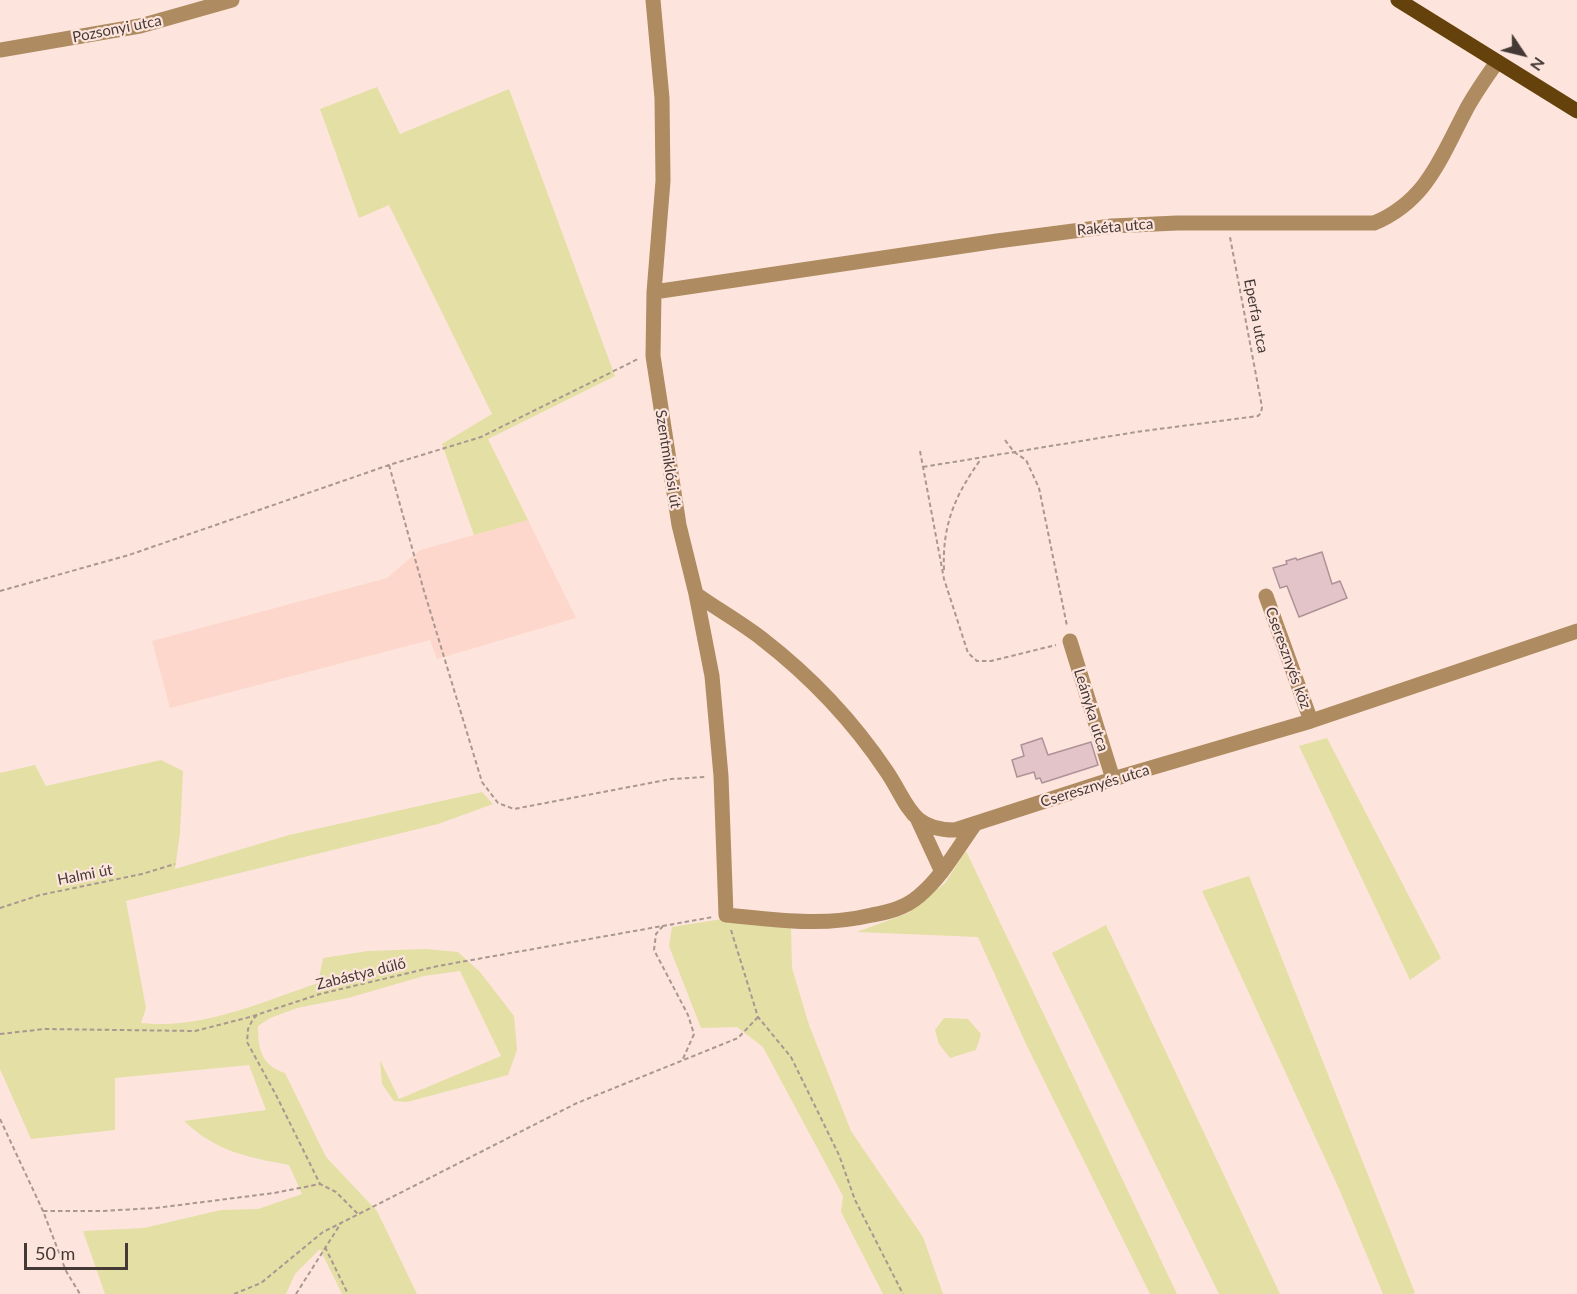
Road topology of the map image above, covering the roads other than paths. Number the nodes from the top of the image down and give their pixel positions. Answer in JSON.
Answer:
{"nodes":[{"id":1,"x":232,"y":0,"type":"edge"},
{"id":2,"x":652,"y":0,"type":"edge"},
{"id":3,"x":1398,"y":0,"type":"edge"},
{"id":4,"x":0,"y":50,"type":"edge"},
{"id":5,"x":1497,"y":62,"type":"junction"},
{"id":6,"x":1577,"y":111,"type":"edge"},
{"id":7,"x":654,"y":292,"type":"junction"},
{"id":8,"x":696,"y":594,"type":"junction"},
{"id":9,"x":1266,"y":596,"type":"dead end"},
{"id":10,"x":1577,"y":631,"type":"edge"},
{"id":11,"x":1070,"y":641,"type":"road end"},
{"id":12,"x":1311,"y":721,"type":"junction"},
{"id":13,"x":1113,"y":779,"type":"junction"},
{"id":14,"x":917,"y":818,"type":"junction"},
{"id":15,"x":975,"y":824,"type":"junction"},
{"id":16,"x":942,"y":872,"type":"junction"}],
"edges":[{"from":1,"to":4,"type":"street","name":"Pozsonyi utca"},
{"from":2,"to":7,"type":"street","name":"Szentmiklósi út"},
{"from":3,"to":5,"type":"main road"},
{"from":5,"to":6,"type":"main road"},
{"from":5,"to":7,"type":"street","name":"Rakéta utca"},
{"from":7,"to":8,"type":"street","name":"Szentmiklósi út"},
{"from":8,"to":14,"type":"street","name":"Cseresznyés utca"},
{"from":8,"to":16,"type":"street","name":"Szentmiklósi út"},
{"from":9,"to":12,"type":"street","name":"Cseresznyés köz"},
{"from":10,"to":12,"type":"street","name":"Cseresznyés utca"},
{"from":11,"to":13,"type":"street","name":"Leányka utca"},
{"from":12,"to":13,"type":"street","name":"Cseresznyés utca"},
{"from":13,"to":15,"type":"street","name":"Cseresznyés utca"},
{"from":14,"to":15,"type":"street","name":"Cseresznyés utca"},
{"from":14,"to":16,"type":"street"},
{"from":15,"to":16,"type":"street"}]}
